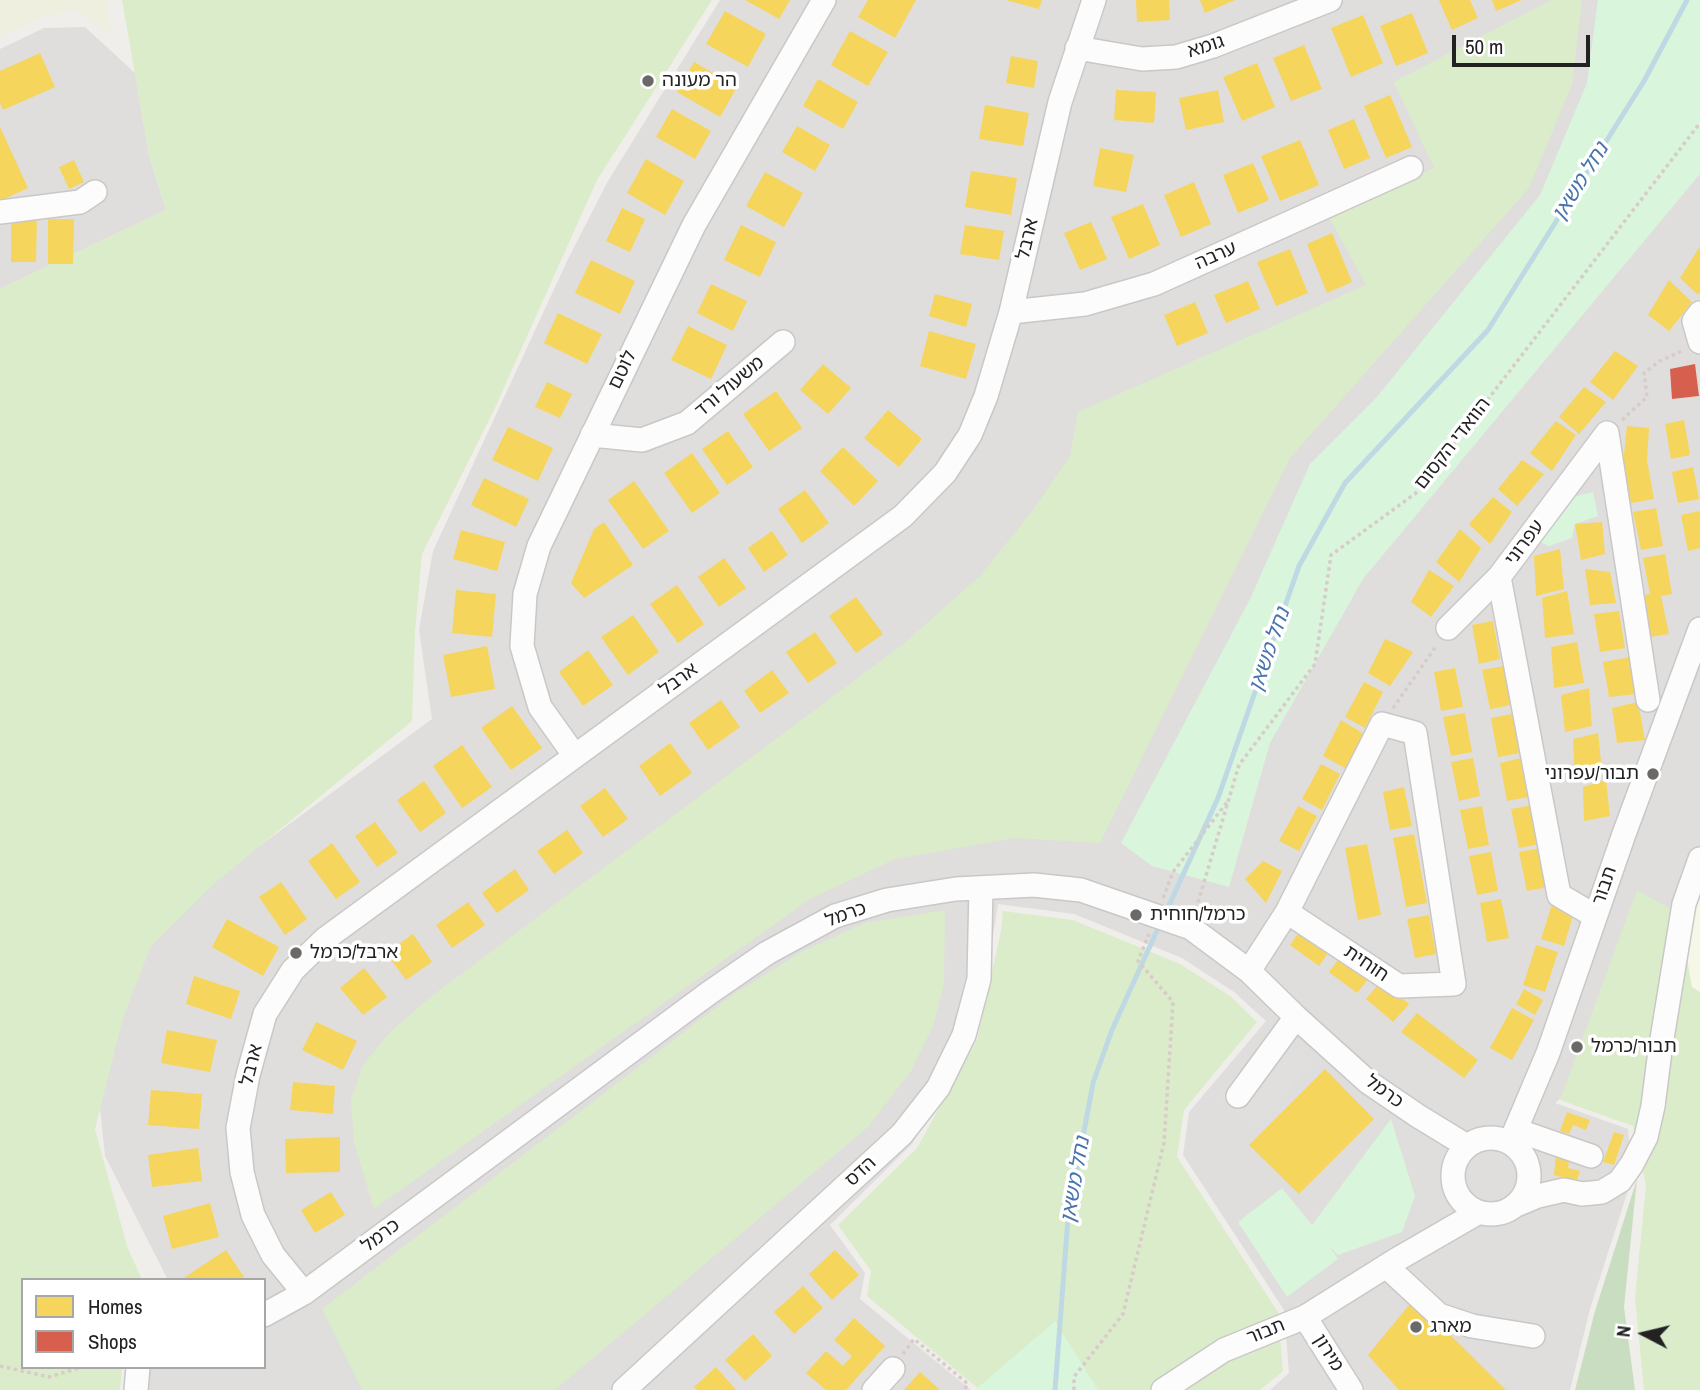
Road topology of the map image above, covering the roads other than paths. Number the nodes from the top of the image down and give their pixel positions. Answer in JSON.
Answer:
{"nodes":[{"id":1,"x":824,"y":0,"type":"edge"},
{"id":2,"x":1094,"y":0,"type":"edge"},
{"id":3,"x":1330,"y":0,"type":"edge"},
{"id":4,"x":1077,"y":48,"type":"junction"},
{"id":5,"x":1412,"y":168,"type":"dead end"},
{"id":6,"x":95,"y":192,"type":"dead end"},
{"id":7,"x":0,"y":212,"type":"edge"},
{"id":8,"x":1011,"y":312,"type":"junction"},
{"id":9,"x":783,"y":342,"type":"dead end"},
{"id":10,"x":592,"y":435,"type":"junction"},
{"id":11,"x":1499,"y":577,"type":"junction"},
{"id":12,"x":1448,"y":628,"type":"road end"},
{"id":13,"x":1700,"y":629,"type":"edge"},
{"id":14,"x":1648,"y":700,"type":"dead end"},
{"id":15,"x":575,"y":756,"type":"junction"},
{"id":16,"x":1700,"y":859,"type":"edge"},
{"id":17,"x":981,"y":888,"type":"junction"},
{"id":18,"x":1287,"y":912,"type":"junction"},
{"id":19,"x":1595,"y":916,"type":"junction"},
{"id":20,"x":1249,"y":971,"type":"junction"},
{"id":21,"x":1296,"y":1017,"type":"junction"},
{"id":22,"x":1238,"y":1096,"type":"dead end"},
{"id":23,"x":1513,"y":1136,"type":"junction"},
{"id":24,"x":1467,"y":1146,"type":"junction"},
{"id":25,"x":1591,"y":1156,"type":"dead end"},
{"id":26,"x":1526,"y":1161,"type":"junction"},
{"id":27,"x":1564,"y":1190,"type":"junction"},
{"id":28,"x":1514,"y":1206,"type":"junction"},
{"id":29,"x":1479,"y":1212,"type":"junction"},
{"id":30,"x":1386,"y":1266,"type":"junction"},
{"id":31,"x":304,"y":1293,"type":"junction"},
{"id":32,"x":266,"y":1314,"type":"edge"},
{"id":33,"x":1305,"y":1317,"type":"junction"},
{"id":34,"x":1533,"y":1336,"type":"dead end"},
{"id":35,"x":138,"y":1369,"type":"edge"},
{"id":36,"x":893,"y":1369,"type":"road end"},
{"id":37,"x":136,"y":1390,"type":"edge"},
{"id":38,"x":624,"y":1390,"type":"edge"},
{"id":39,"x":874,"y":1390,"type":"edge"},
{"id":40,"x":1163,"y":1390,"type":"edge"},
{"id":41,"x":1351,"y":1390,"type":"edge"}],
"edges":[{"from":1,"to":10,"type":"street","name":"לוטם"},
{"from":2,"to":4,"type":"street","name":"ארבל"},
{"from":3,"to":4,"type":"street","name":"גומא"},
{"from":4,"to":8,"type":"street","name":"ארבל"},
{"from":5,"to":8,"type":"street","name":"ערבה"},
{"from":6,"to":7,"type":"street"},
{"from":8,"to":15,"type":"street","name":"ארבל"},
{"from":9,"to":10,"type":"street","name":"משעול ורד"},
{"from":10,"to":15,"type":"street","name":"לוטם"},
{"from":11,"to":12,"type":"street"},
{"from":11,"to":14,"type":"street","name":"עפרוני"},
{"from":11,"to":19,"type":"street","name":"עפרוני"},
{"from":13,"to":19,"type":"street","name":"תבור"},
{"from":15,"to":31,"type":"street","name":"ארבל"},
{"from":16,"to":27,"type":"street"},
{"from":17,"to":20,"type":"street","name":"כרמל"},
{"from":17,"to":31,"type":"street","name":"כרמל"},
{"from":17,"to":38,"type":"street","name":"הדס"},
{"from":18,"to":18,"type":"street","name":"חוחית"},
{"from":18,"to":20,"type":"street"},
{"from":19,"to":23,"type":"street","name":"תבור"},
{"from":20,"to":21,"type":"street","name":"כרמל"},
{"from":21,"to":22,"type":"street"},
{"from":21,"to":24,"type":"street","name":"כרמל"},
{"from":23,"to":24,"type":"street"},
{"from":23,"to":25,"type":"street"},
{"from":23,"to":26,"type":"street"},
{"from":24,"to":29,"type":"street"},
{"from":26,"to":27,"type":"street"},
{"from":26,"to":28,"type":"street"},
{"from":27,"to":28,"type":"street"},
{"from":28,"to":29,"type":"street"},
{"from":29,"to":30,"type":"street","name":"תבור"},
{"from":30,"to":33,"type":"street","name":"תבור"},
{"from":30,"to":34,"type":"street"},
{"from":31,"to":32,"type":"street","name":"כרמל"},
{"from":33,"to":40,"type":"street","name":"תבור"},
{"from":33,"to":41,"type":"street","name":"מירון"},
{"from":35,"to":37,"type":"street"},
{"from":36,"to":39,"type":"street"}]}
